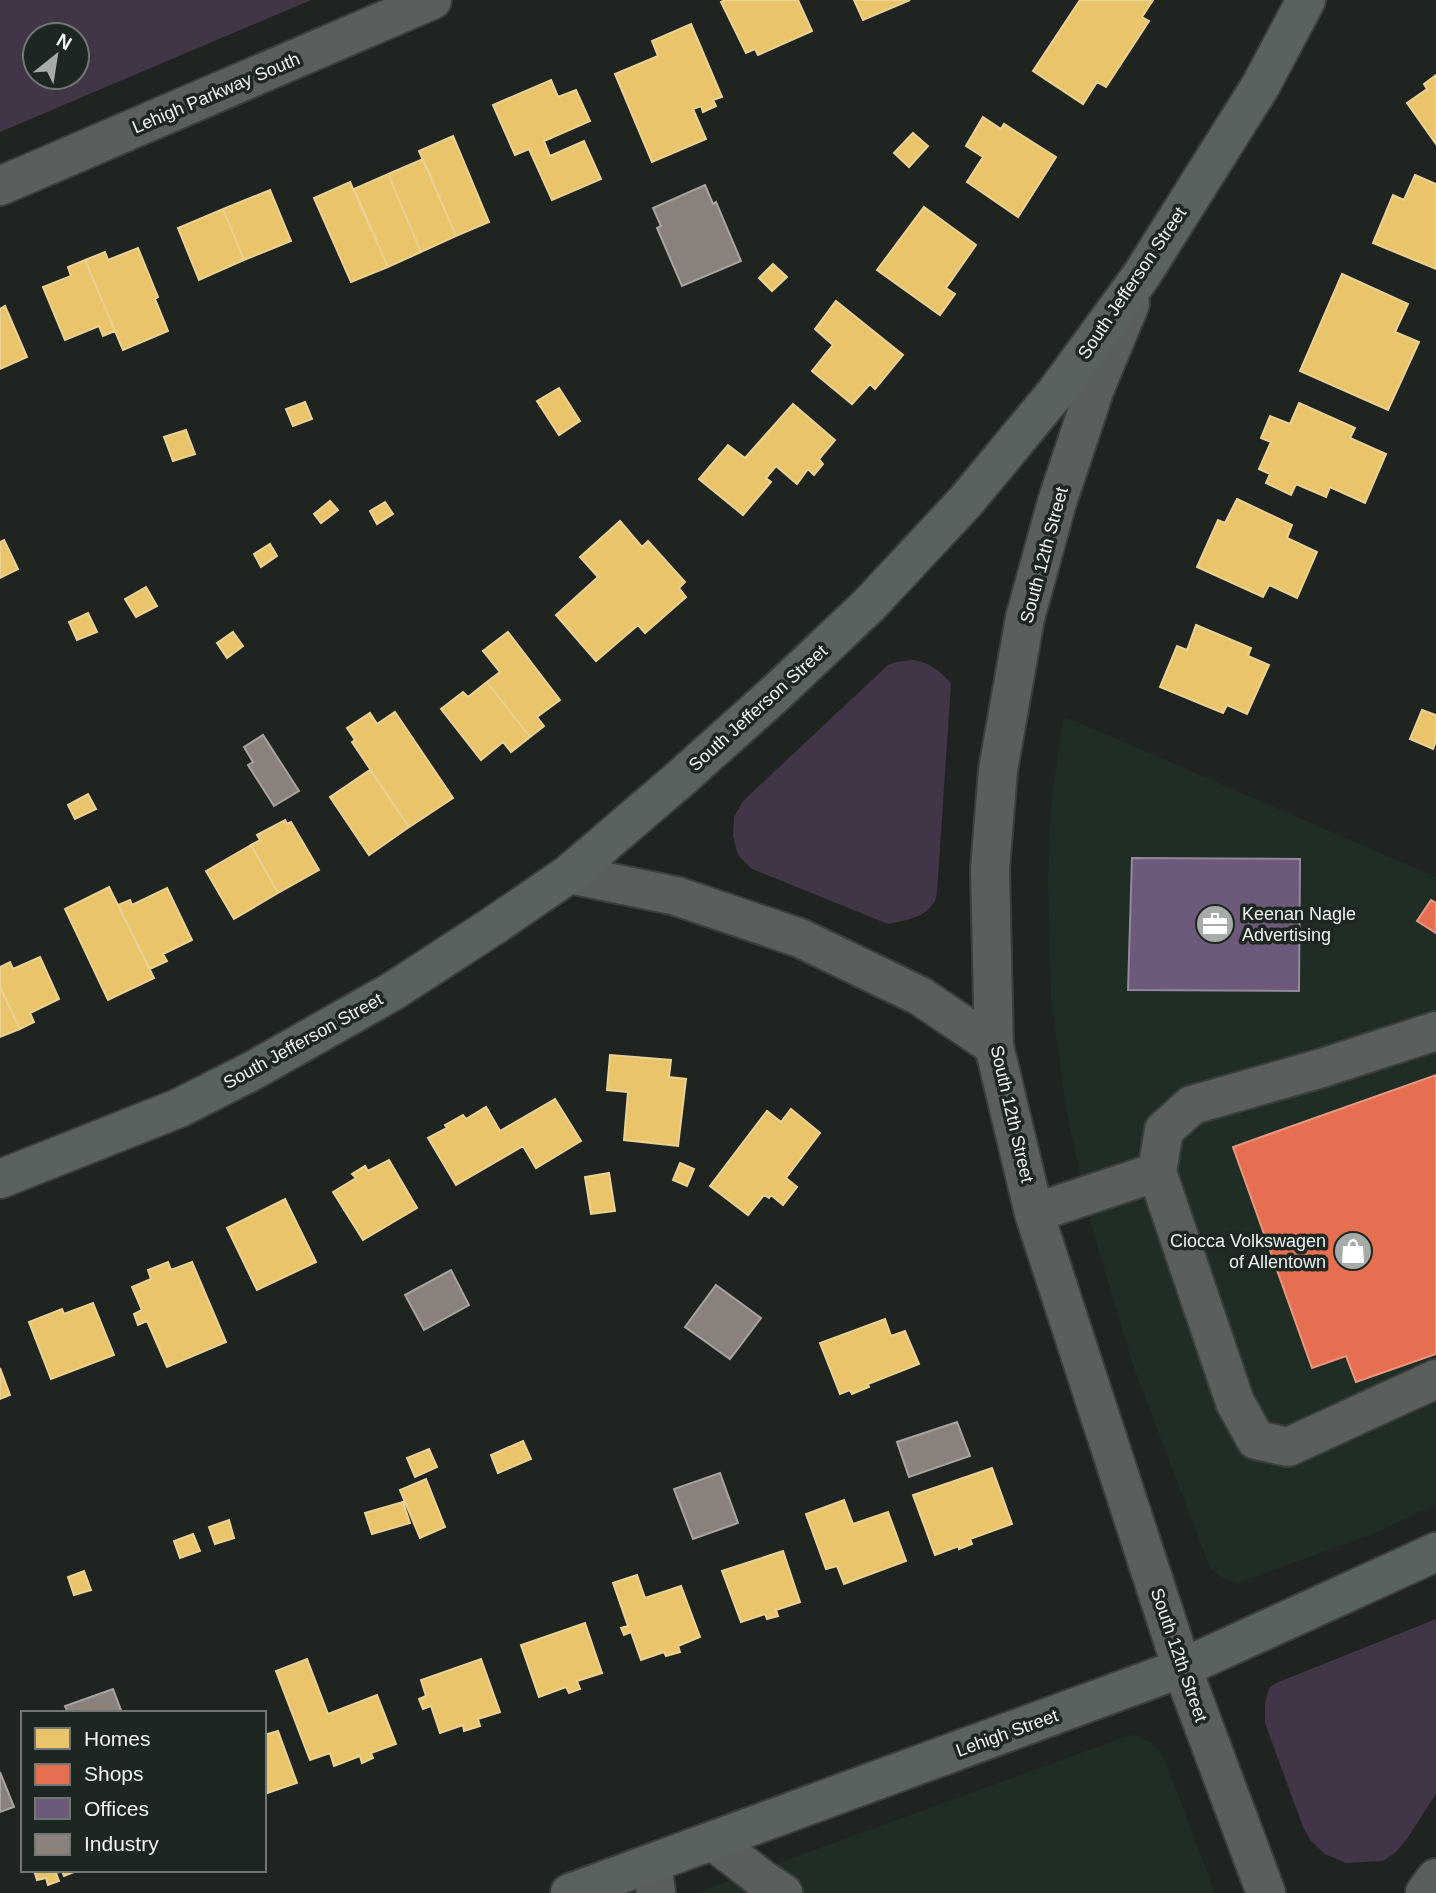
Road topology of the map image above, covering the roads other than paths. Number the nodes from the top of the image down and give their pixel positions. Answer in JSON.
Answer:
{"nodes":[{"id":1,"x":432,"y":0,"type":"edge"},
{"id":2,"x":1306,"y":0,"type":"edge"},
{"id":3,"x":0,"y":186,"type":"edge"},
{"id":4,"x":1141,"y":276,"type":"junction"},
{"id":5,"x":569,"y":874,"type":"junction"},
{"id":6,"x":1436,"y":1031,"type":"edge"},
{"id":7,"x":994,"y":1046,"type":"junction"},
{"id":8,"x":1157,"y":1172,"type":"junction"},
{"id":9,"x":0,"y":1179,"type":"edge"},
{"id":10,"x":1034,"y":1213,"type":"junction"},
{"id":11,"x":1436,"y":1379,"type":"edge"},
{"id":12,"x":1436,"y":1552,"type":"edge"},
{"id":13,"x":1182,"y":1668,"type":"junction"},
{"id":14,"x":713,"y":1841,"type":"junction"},
{"id":15,"x":654,"y":1878,"type":"edge"},
{"id":16,"x":1436,"y":1878,"type":"edge"},
{"id":17,"x":570,"y":1893,"type":"edge"},
{"id":18,"x":783,"y":1893,"type":"edge"},
{"id":19,"x":1266,"y":1893,"type":"edge"},
{"id":20,"x":1425,"y":1893,"type":"edge"}],
"edges":[{"from":1,"to":3,"type":"street","name":"Lehigh Parkway South"},
{"from":2,"to":4,"type":"main road","name":"South Jefferson Street"},
{"from":4,"to":5,"type":"main road","name":"South Jefferson Street"},
{"from":4,"to":7,"type":"street","name":"South 12th Street"},
{"from":5,"to":7,"type":"street"},
{"from":5,"to":9,"type":"main road","name":"South Jefferson Street"},
{"from":6,"to":8,"type":"street"},
{"from":7,"to":10,"type":"street","name":"South 12th Street"},
{"from":8,"to":10,"type":"street"},
{"from":8,"to":11,"type":"street"},
{"from":10,"to":13,"type":"street","name":"South 12th Street"},
{"from":12,"to":13,"type":"main road","name":"Lehigh Street"},
{"from":13,"to":14,"type":"main road","name":"Lehigh Street"},
{"from":13,"to":19,"type":"street","name":"South 12th Street"},
{"from":14,"to":15,"type":"main road","name":"Lehigh Street"},
{"from":14,"to":18,"type":"street"},
{"from":15,"to":17,"type":"main road","name":"Lehigh Street"},
{"from":16,"to":20,"type":"street"}]}
